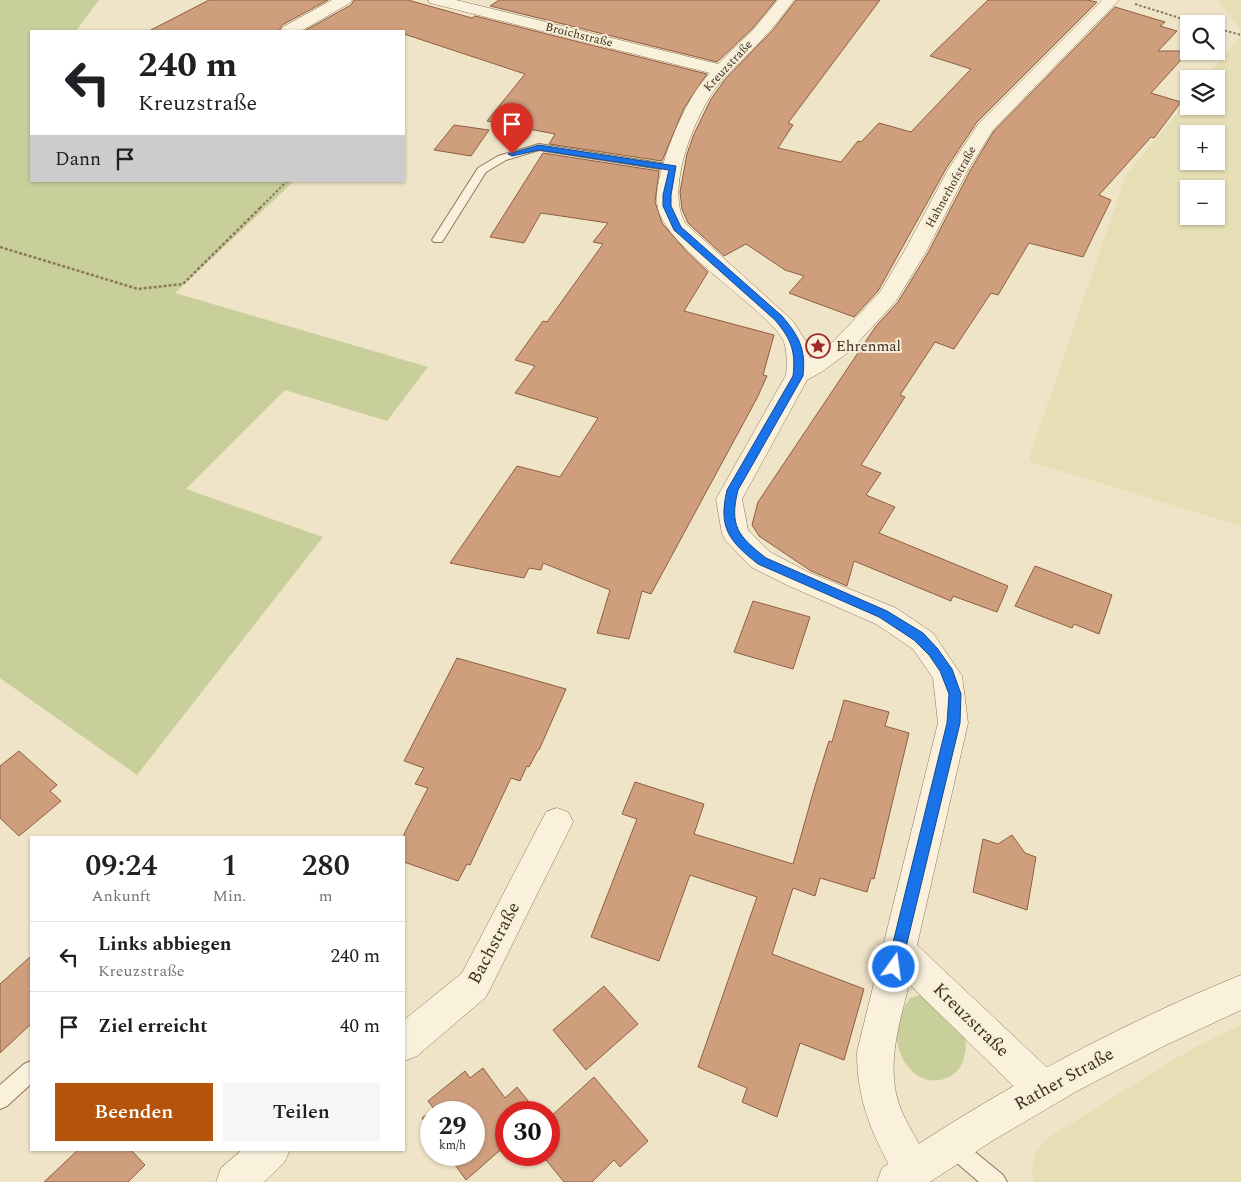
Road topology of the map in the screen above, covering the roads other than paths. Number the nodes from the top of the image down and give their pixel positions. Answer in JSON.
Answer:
{"nodes":[{"id":1,"x":344,"y":0,"type":"edge"},
{"id":2,"x":436,"y":0,"type":"edge"},
{"id":3,"x":786,"y":0,"type":"edge"},
{"id":4,"x":1120,"y":1,"type":"edge"},
{"id":5,"x":291,"y":30,"type":"edge"},
{"id":6,"x":721,"y":70,"type":"junction"},
{"id":7,"x":673,"y":168,"type":"junction"},
{"id":8,"x":438,"y":240,"type":"dead end"},
{"id":9,"x":798,"y":376,"type":"junction"},
{"id":10,"x":557,"y":822,"type":"dead end"},
{"id":11,"x":898,"y":950,"type":"junction"},
{"id":12,"x":1241,"y":992,"type":"edge"},
{"id":13,"x":405,"y":1042,"type":"edge"},
{"id":14,"x":30,"y":1072,"type":"edge"},
{"id":15,"x":1043,"y":1089,"type":"junction"},
{"id":16,"x":0,"y":1099,"type":"edge"},
{"id":17,"x":950,"y":1144,"type":"junction"},
{"id":18,"x":270,"y":1151,"type":"edge"},
{"id":19,"x":905,"y":1176,"type":"edge"},
{"id":20,"x":235,"y":1182,"type":"edge"},
{"id":21,"x":996,"y":1182,"type":"edge"}],
"edges":[{"from":1,"to":5,"type":"street"},
{"from":2,"to":6,"type":"street","name":"Broichstraße"},
{"from":3,"to":6,"type":"street","name":"Kreuzstraße"},
{"from":4,"to":9,"type":"street","name":"Hahnerhofstraße"},
{"from":6,"to":7,"type":"street","name":"Kreuzstraße"},
{"from":7,"to":8,"type":"lane"},
{"from":7,"to":9,"type":"street","name":"Kreuzstraße"},
{"from":9,"to":11,"type":"street"},
{"from":10,"to":13,"type":"street","name":"Bachstraße"},
{"from":11,"to":15,"type":"street","name":"Kreuzstraße"},
{"from":11,"to":19,"type":"street"},
{"from":12,"to":15,"type":"street","name":"Rather Straße"},
{"from":14,"to":16,"type":"lane"},
{"from":15,"to":17,"type":"street","name":"Rather Straße"},
{"from":17,"to":19,"type":"street","name":"Rather Straße"},
{"from":17,"to":21,"type":"lane"},
{"from":18,"to":20,"type":"street"}]}
